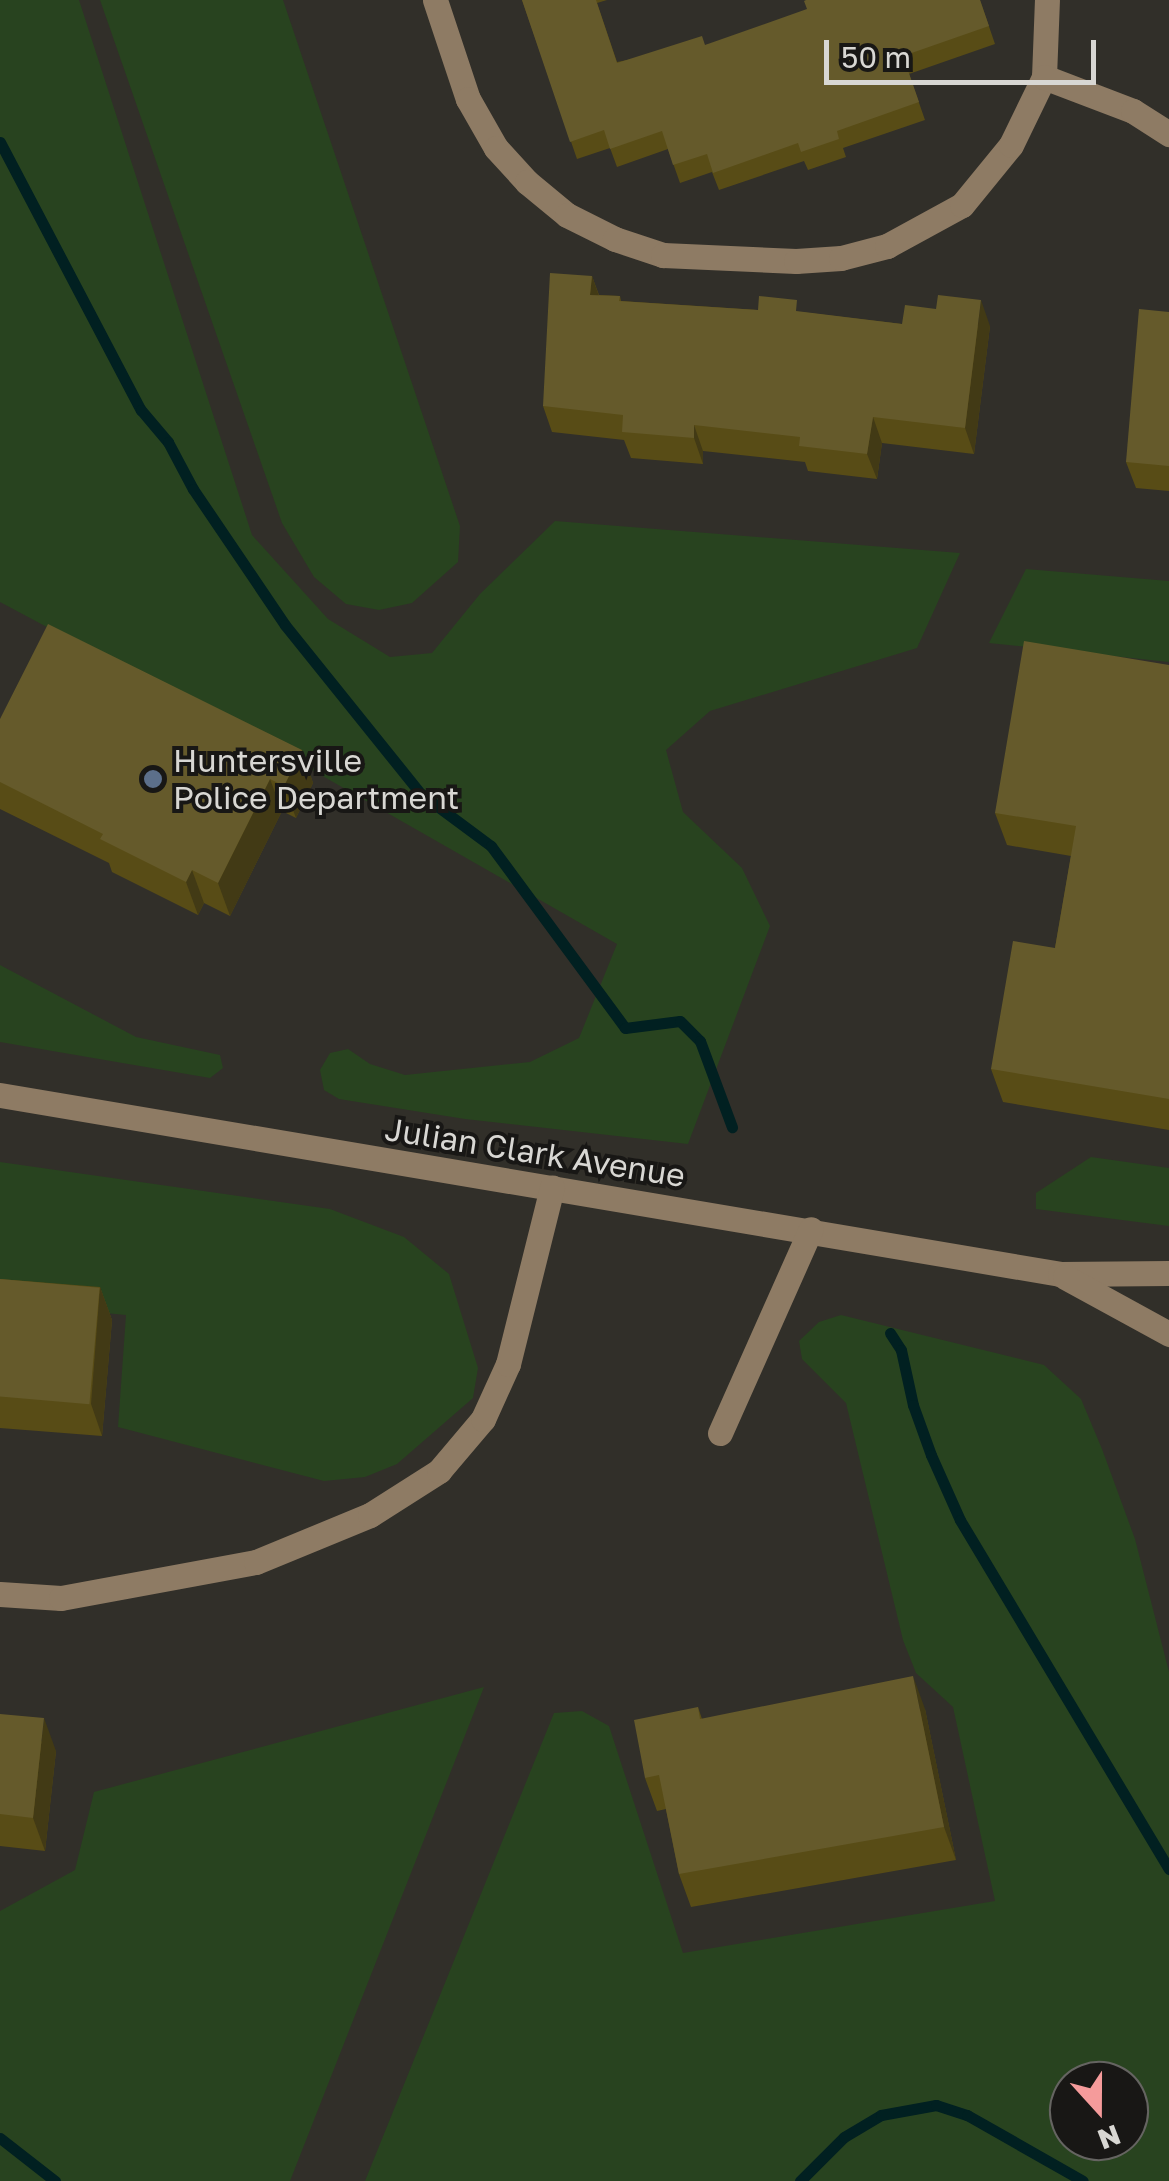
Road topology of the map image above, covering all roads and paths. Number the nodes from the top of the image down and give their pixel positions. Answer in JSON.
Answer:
{"nodes":[{"id":1,"x":435,"y":0,"type":"edge"},
{"id":2,"x":1048,"y":0,"type":"edge"},
{"id":3,"x":1044,"y":78,"type":"junction"},
{"id":4,"x":1169,"y":134,"type":"edge"},
{"id":5,"x":0,"y":1094,"type":"edge"},
{"id":6,"x":552,"y":1187,"type":"junction"},
{"id":7,"x":810,"y":1229,"type":"junction"},
{"id":8,"x":1169,"y":1273,"type":"edge"},
{"id":9,"x":1060,"y":1274,"type":"junction"},
{"id":10,"x":1169,"y":1334,"type":"edge"},
{"id":11,"x":720,"y":1433,"type":"dead end"},
{"id":12,"x":0,"y":1594,"type":"edge"}],
"edges":[{"from":1,"to":3,"type":"street"},
{"from":2,"to":3,"type":"street"},
{"from":3,"to":4,"type":"street"},
{"from":5,"to":6,"type":"street","name":"Julian Clark Avenue"},
{"from":6,"to":7,"type":"street","name":"Julian Clark Avenue"},
{"from":6,"to":12,"type":"street"},
{"from":7,"to":9,"type":"street","name":"Julian Clark Avenue"},
{"from":7,"to":11,"type":"street"},
{"from":8,"to":9,"type":"street","name":"Julian Clark Avenue"},
{"from":9,"to":10,"type":"street","name":"Julian Clark Avenue"}]}
